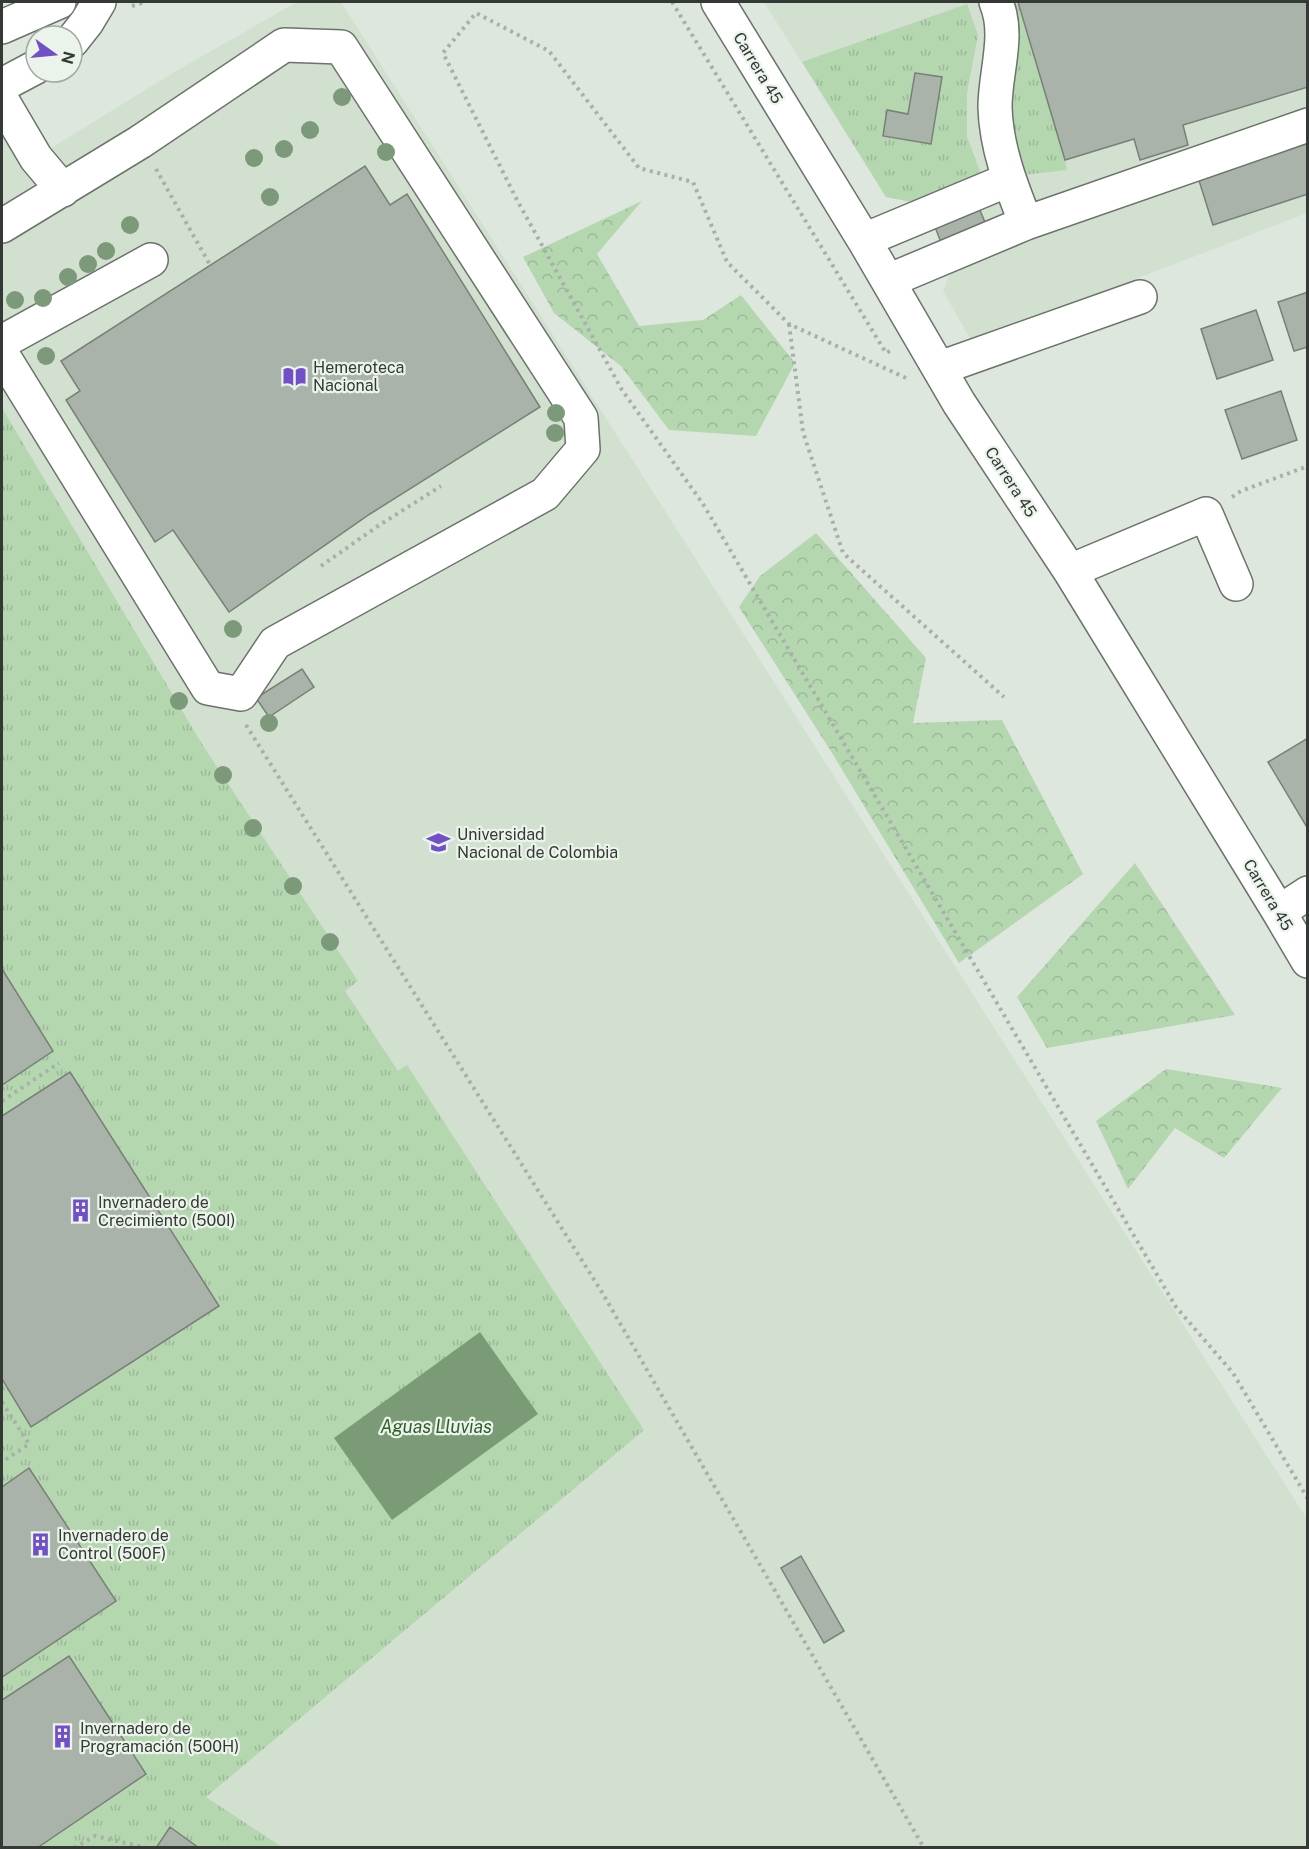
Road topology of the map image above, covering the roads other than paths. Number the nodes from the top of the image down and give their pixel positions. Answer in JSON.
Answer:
{"nodes":[{"id":1,"x":59,"y":2,"type":"edge"},
{"id":2,"x":99,"y":2,"type":"edge"},
{"id":3,"x":718,"y":2,"type":"edge"},
{"id":4,"x":996,"y":2,"type":"edge"},
{"id":5,"x":84,"y":26,"type":"edge"},
{"id":6,"x":2,"y":27,"type":"edge"},
{"id":7,"x":24,"y":74,"type":"edge"},
{"id":8,"x":2,"y":85,"type":"edge"},
{"id":9,"x":2,"y":100,"type":"edge"},
{"id":10,"x":1308,"y":125,"type":"edge"},
{"id":11,"x":1008,"y":180,"type":"junction"},
{"id":12,"x":63,"y":190,"type":"junction"},
{"id":13,"x":1026,"y":223,"type":"junction"},
{"id":14,"x":2,"y":226,"type":"edge"},
{"id":15,"x":864,"y":240,"type":"junction"},
{"id":16,"x":151,"y":260,"type":"dead end"},
{"id":17,"x":888,"y":281,"type":"junction"},
{"id":18,"x":1140,"y":297,"type":"dead end"},
{"id":19,"x":2,"y":342,"type":"edge"},
{"id":20,"x":2,"y":354,"type":"edge"},
{"id":21,"x":940,"y":368,"type":"junction"},
{"id":22,"x":1070,"y":572,"type":"junction"},
{"id":23,"x":1236,"y":584,"type":"dead end"},
{"id":24,"x":1308,"y":893,"type":"edge"},
{"id":25,"x":1279,"y":912,"type":"junction"},
{"id":26,"x":1308,"y":962,"type":"edge"}],
"edges":[{"from":1,"to":6,"type":"street"},
{"from":2,"to":5,"type":"street"},
{"from":3,"to":15,"type":"street","name":"Carrera 45"},
{"from":4,"to":11,"type":"street"},
{"from":7,"to":8,"type":"street"},
{"from":9,"to":12,"type":"street"},
{"from":10,"to":13,"type":"street"},
{"from":11,"to":13,"type":"street"},
{"from":11,"to":15,"type":"street"},
{"from":12,"to":14,"type":"street"},
{"from":12,"to":20,"type":"street"},
{"from":13,"to":17,"type":"street"},
{"from":15,"to":17,"type":"street","name":"Carrera 45"},
{"from":16,"to":19,"type":"street"},
{"from":17,"to":21,"type":"street","name":"Carrera 45"},
{"from":18,"to":21,"type":"street"},
{"from":21,"to":22,"type":"street","name":"Carrera 45"},
{"from":22,"to":23,"type":"street"},
{"from":22,"to":25,"type":"street","name":"Carrera 45"},
{"from":24,"to":25,"type":"street"},
{"from":25,"to":26,"type":"street","name":"Carrera 45"}]}
